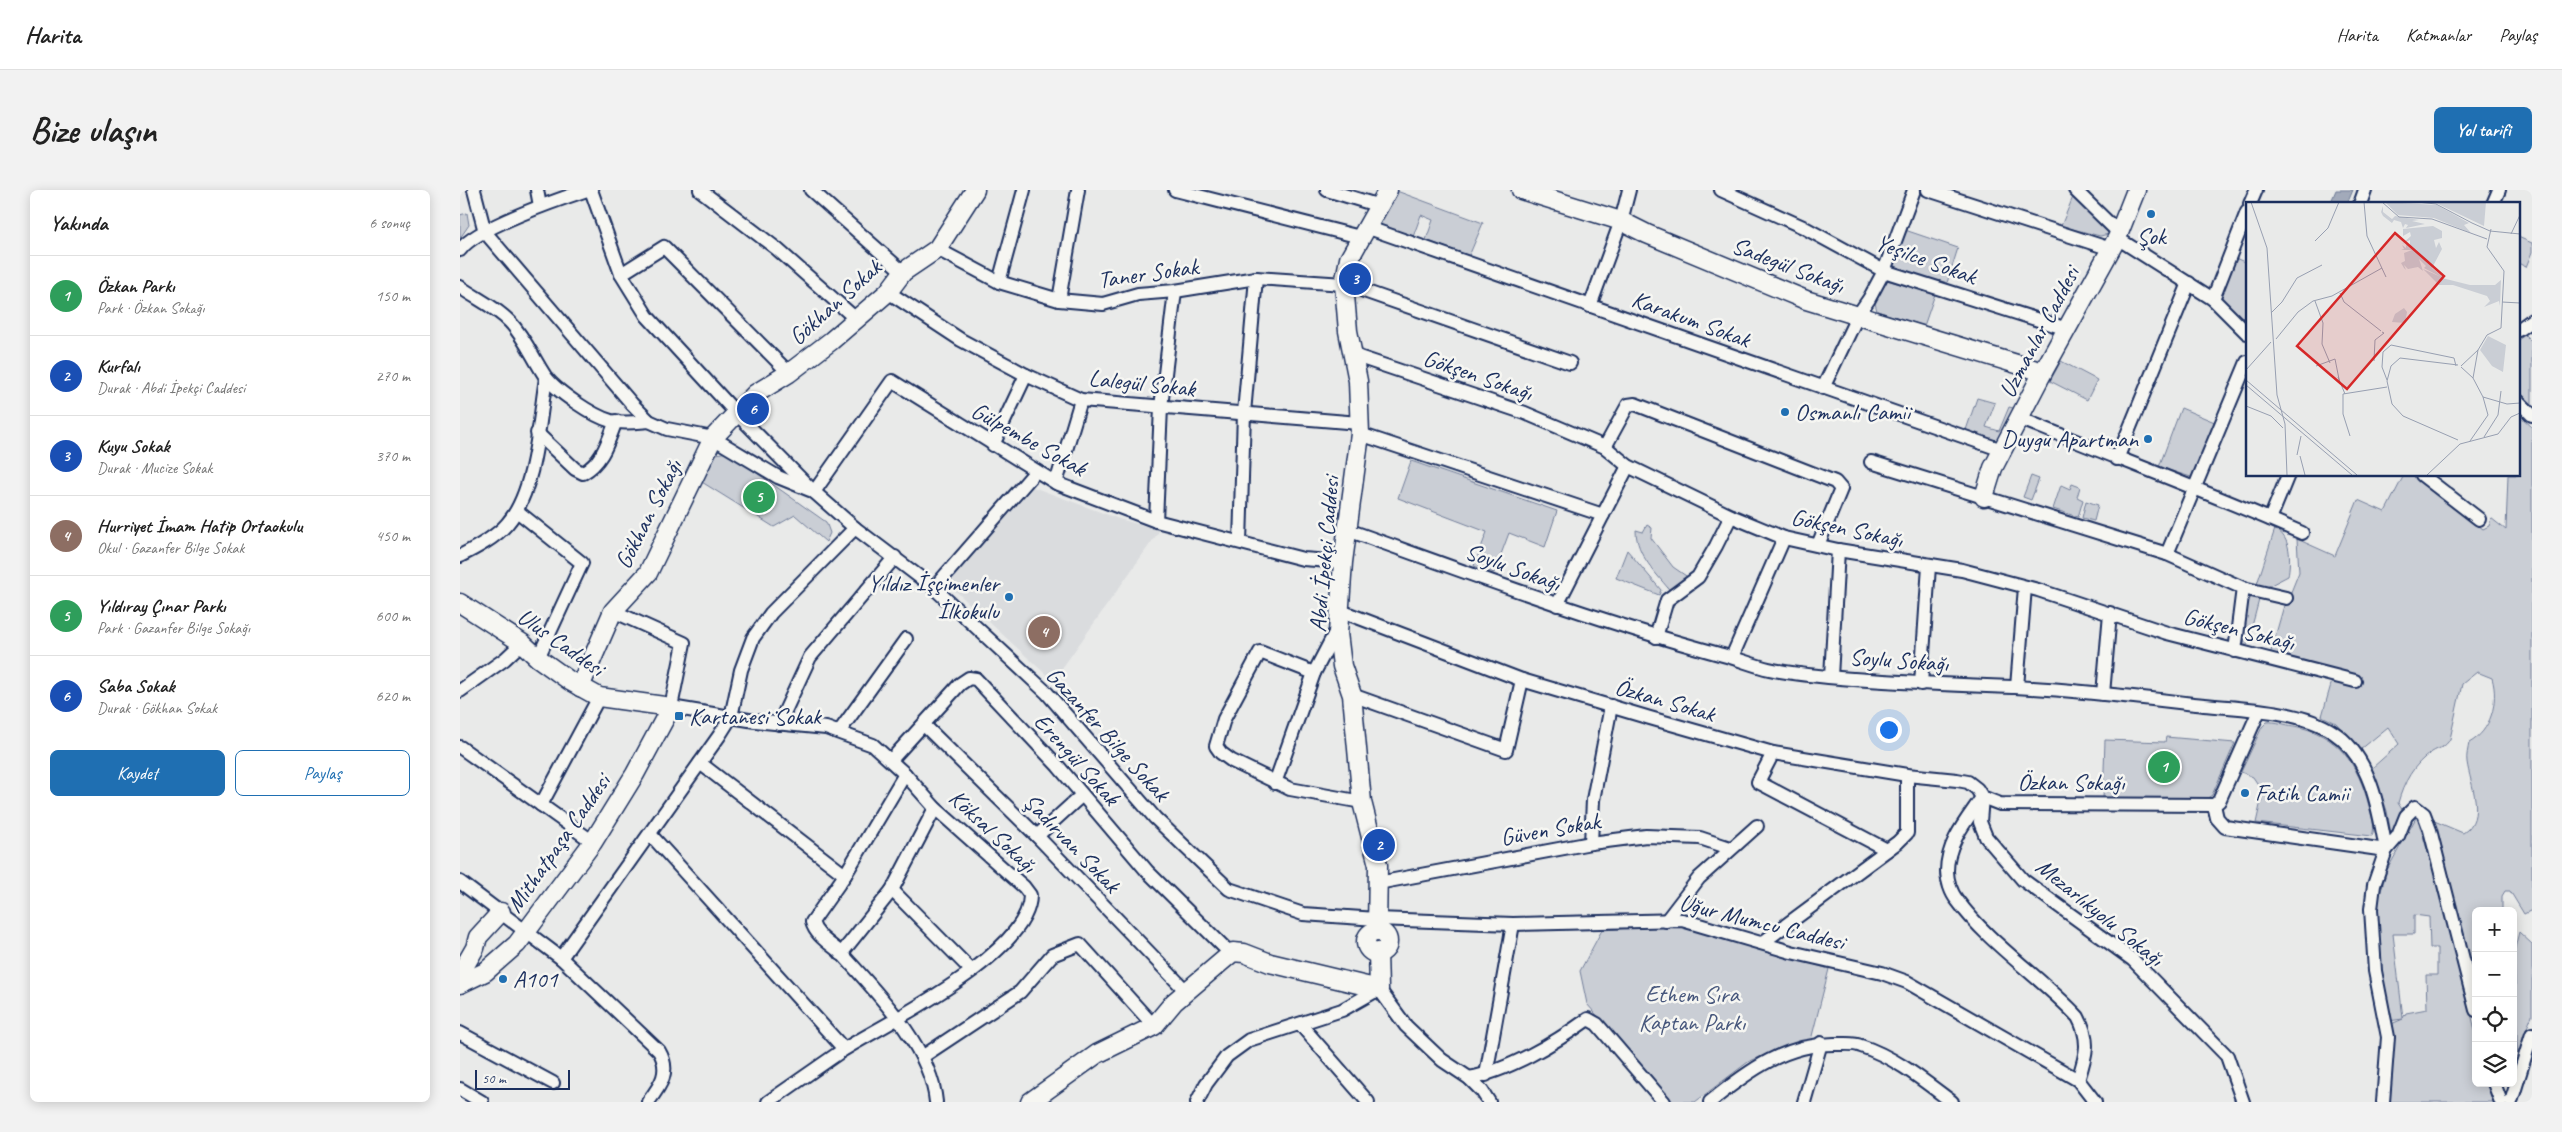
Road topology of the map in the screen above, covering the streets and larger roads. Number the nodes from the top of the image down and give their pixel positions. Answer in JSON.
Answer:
{"nodes":[{"id":1,"x":474,"y":190,"type":"edge"},
{"id":2,"x":537,"y":190,"type":"edge"},
{"id":3,"x":589,"y":190,"type":"edge"},
{"id":4,"x":700,"y":190,"type":"edge"},
{"id":5,"x":811,"y":190,"type":"edge"},
{"id":6,"x":975,"y":190,"type":"edge"},
{"id":7,"x":1024,"y":190,"type":"edge"},
{"id":8,"x":1078,"y":190,"type":"edge"},
{"id":9,"x":1175,"y":190,"type":"edge"},
{"id":10,"x":1327,"y":190,"type":"edge"},
{"id":11,"x":1388,"y":190,"type":"edge"},
{"id":12,"x":1521,"y":190,"type":"edge"},
{"id":13,"x":1629,"y":190,"type":"edge"},
{"id":14,"x":1721,"y":190,"type":"edge"},
{"id":15,"x":1914,"y":190,"type":"edge"},
{"id":16,"x":1928,"y":190,"type":"edge"},
{"id":17,"x":2075,"y":190,"type":"edge"},
{"id":18,"x":2136,"y":190,"type":"edge"},
{"id":19,"x":2256,"y":190,"type":"edge"},
{"id":20,"x":2365,"y":190,"type":"edge"},
{"id":21,"x":2499,"y":190,"type":"edge"},
{"id":22,"x":2251,"y":202,"type":"edge"},
{"id":23,"x":2361,"y":202,"type":"edge"},
{"id":24,"x":2494,"y":202,"type":"edge"},
{"id":25,"x":540,"y":206,"type":"junction"},
{"id":26,"x":1380,"y":206,"type":"junction"},
{"id":27,"x":2246,"y":215,"type":"edge"},
{"id":28,"x":1621,"y":221,"type":"junction"},
{"id":29,"x":485,"y":232,"type":"junction"},
{"id":30,"x":1363,"y":232,"type":"junction"},
{"id":31,"x":2115,"y":240,"type":"junction"},
{"id":32,"x":460,"y":250,"type":"edge"},
{"id":33,"x":937,"y":250,"type":"junction"},
{"id":34,"x":1884,"y":271,"type":"junction"},
{"id":35,"x":903,"y":272,"type":"junction"},
{"id":36,"x":621,"y":274,"type":"junction"},
{"id":37,"x":1256,"y":278,"type":"junction"},
{"id":38,"x":999,"y":282,"type":"junction"},
{"id":39,"x":2189,"y":283,"type":"junction"},
{"id":40,"x":1344,"y":284,"type":"junction"},
{"id":41,"x":460,"y":287,"type":"edge"},
{"id":42,"x":1175,"y":291,"type":"junction"},
{"id":43,"x":888,"y":292,"type":"junction"},
{"id":44,"x":2213,"y":299,"type":"junction"},
{"id":45,"x":1060,"y":300,"type":"junction"},
{"id":46,"x":1590,"y":306,"type":"junction"},
{"id":47,"x":1858,"y":314,"type":"junction"},
{"id":48,"x":856,"y":319,"type":"junction"},
{"id":49,"x":2532,"y":320,"type":"edge"},
{"id":50,"x":2067,"y":329,"type":"junction"},
{"id":51,"x":2520,"y":329,"type":"edge"},
{"id":52,"x":2246,"y":332,"type":"edge"},
{"id":53,"x":1353,"y":355,"type":"junction"},
{"id":54,"x":1570,"y":363,"type":"dead end"},
{"id":55,"x":2246,"y":364,"type":"edge"},
{"id":56,"x":2043,"y":372,"type":"junction"},
{"id":57,"x":789,"y":373,"type":"junction"},
{"id":58,"x":1026,"y":375,"type":"junction"},
{"id":59,"x":546,"y":378,"type":"junction"},
{"id":60,"x":1823,"y":388,"type":"junction"},
{"id":61,"x":1080,"y":400,"type":"junction"},
{"id":62,"x":2520,"y":403,"type":"edge"},
{"id":63,"x":1161,"y":407,"type":"junction"},
{"id":64,"x":736,"y":413,"type":"junction"},
{"id":65,"x":1244,"y":413,"type":"junction"},
{"id":66,"x":2532,"y":415,"type":"edge"},
{"id":67,"x":2019,"y":418,"type":"junction"},
{"id":68,"x":616,"y":421,"type":"junction"},
{"id":69,"x":649,"y":421,"type":"junction"},
{"id":70,"x":1360,"y":428,"type":"junction"},
{"id":71,"x":537,"y":433,"type":"junction"},
{"id":72,"x":713,"y":438,"type":"junction"},
{"id":73,"x":993,"y":445,"type":"junction"},
{"id":74,"x":1605,"y":448,"type":"junction"},
{"id":75,"x":2002,"y":450,"type":"junction"},
{"id":76,"x":2117,"y":459,"type":"junction"},
{"id":77,"x":1871,"y":462,"type":"dead end"},
{"id":78,"x":1628,"y":466,"type":"junction"},
{"id":79,"x":1036,"y":471,"type":"junction"},
{"id":80,"x":2288,"y":476,"type":"edge"},
{"id":81,"x":2423,"y":476,"type":"edge"},
{"id":82,"x":1056,"y":483,"type":"junction"},
{"id":83,"x":2194,"y":487,"type":"junction"},
{"id":84,"x":814,"y":492,"type":"junction"},
{"id":85,"x":1984,"y":497,"type":"junction"},
{"id":86,"x":517,"y":511,"type":"junction"},
{"id":87,"x":1603,"y":515,"type":"junction"},
{"id":88,"x":1731,"y":516,"type":"junction"},
{"id":89,"x":2479,"y":518,"type":"dead end"},
{"id":90,"x":2270,"y":519,"type":"junction"},
{"id":91,"x":1156,"y":521,"type":"junction"},
{"id":92,"x":855,"y":528,"type":"junction"},
{"id":93,"x":1348,"y":530,"type":"junction"},
{"id":94,"x":2302,"y":533,"type":"dead end"},
{"id":95,"x":1784,"y":538,"type":"junction"},
{"id":96,"x":1240,"y":542,"type":"junction"},
{"id":97,"x":1818,"y":545,"type":"junction"},
{"id":98,"x":1838,"y":550,"type":"junction"},
{"id":99,"x":2167,"y":554,"type":"junction"},
{"id":100,"x":460,"y":556,"type":"edge"},
{"id":101,"x":895,"y":557,"type":"junction"},
{"id":102,"x":1343,"y":562,"type":"junction"},
{"id":103,"x":1929,"y":566,"type":"junction"},
{"id":104,"x":2025,"y":587,"type":"junction"},
{"id":105,"x":934,"y":588,"type":"junction"},
{"id":106,"x":2243,"y":588,"type":"junction"},
{"id":107,"x":2286,"y":598,"type":"dead end"},
{"id":108,"x":460,"y":603,"type":"edge"},
{"id":109,"x":1557,"y":605,"type":"junction"},
{"id":110,"x":613,"y":611,"type":"junction"},
{"id":111,"x":2110,"y":613,"type":"junction"},
{"id":112,"x":1340,"y":618,"type":"junction"},
{"id":113,"x":1656,"y":637,"type":"junction"},
{"id":114,"x":906,"y":639,"type":"dead end"},
{"id":115,"x":522,"y":643,"type":"junction"},
{"id":116,"x":2235,"y":651,"type":"junction"},
{"id":117,"x":1732,"y":657,"type":"junction"},
{"id":118,"x":538,"y":658,"type":"junction"},
{"id":119,"x":1314,"y":673,"type":"junction"},
{"id":120,"x":1831,"y":677,"type":"junction"},
{"id":121,"x":1522,"y":680,"type":"junction"},
{"id":122,"x":2355,"y":681,"type":"dead end"},
{"id":123,"x":1921,"y":684,"type":"junction"},
{"id":124,"x":580,"y":687,"type":"junction"},
{"id":125,"x":2017,"y":687,"type":"junction"},
{"id":126,"x":460,"y":691,"type":"edge"},
{"id":127,"x":2103,"y":694,"type":"junction"},
{"id":128,"x":1352,"y":695,"type":"junction"},
{"id":129,"x":599,"y":697,"type":"junction"},
{"id":130,"x":1611,"y":706,"type":"junction"},
{"id":131,"x":672,"y":707,"type":"junction"},
{"id":132,"x":2259,"y":711,"type":"junction"},
{"id":133,"x":731,"y":717,"type":"junction"},
{"id":134,"x":779,"y":724,"type":"junction"},
{"id":135,"x":924,"y":725,"type":"junction"},
{"id":136,"x":838,"y":732,"type":"junction"},
{"id":137,"x":460,"y":747,"type":"edge"},
{"id":138,"x":1773,"y":753,"type":"junction"},
{"id":139,"x":891,"y":760,"type":"junction"},
{"id":140,"x":700,"y":763,"type":"junction"},
{"id":141,"x":905,"y":774,"type":"junction"},
{"id":142,"x":1907,"y":775,"type":"junction"},
{"id":143,"x":1275,"y":784,"type":"junction"},
{"id":144,"x":1082,"y":796,"type":"junction"},
{"id":145,"x":1982,"y":797,"type":"junction"},
{"id":146,"x":1362,"y":802,"type":"junction"},
{"id":147,"x":541,"y":805,"type":"junction"},
{"id":148,"x":2214,"y":805,"type":"junction"},
{"id":149,"x":935,"y":808,"type":"junction"},
{"id":150,"x":1758,"y":826,"type":"dead end"},
{"id":151,"x":650,"y":834,"type":"junction"},
{"id":152,"x":1037,"y":836,"type":"junction"},
{"id":153,"x":593,"y":842,"type":"junction"},
{"id":154,"x":1592,"y":842,"type":"junction"},
{"id":155,"x":1730,"y":848,"type":"junction"},
{"id":156,"x":1887,"y":850,"type":"junction"},
{"id":157,"x":2386,"y":850,"type":"junction"},
{"id":158,"x":844,"y":875,"type":"junction"},
{"id":159,"x":460,"y":882,"type":"edge"},
{"id":160,"x":1378,"y":883,"type":"junction"},
{"id":161,"x":892,"y":890,"type":"junction"},
{"id":162,"x":501,"y":912,"type":"junction"},
{"id":163,"x":1666,"y":921,"type":"junction"},
{"id":164,"x":1513,"y":924,"type":"junction"},
{"id":165,"x":1377,"y":925,"type":"junction"},
{"id":166,"x":526,"y":930,"type":"junction"},
{"id":167,"x":1762,"y":943,"type":"junction"},
{"id":168,"x":841,"y":954,"type":"junction"},
{"id":169,"x":1231,"y":954,"type":"junction"},
{"id":170,"x":561,"y":958,"type":"junction"},
{"id":171,"x":971,"y":970,"type":"junction"},
{"id":172,"x":460,"y":974,"type":"edge"},
{"id":173,"x":460,"y":984,"type":"edge"},
{"id":174,"x":1379,"y":988,"type":"junction"},
{"id":175,"x":1187,"y":992,"type":"junction"},
{"id":176,"x":2473,"y":997,"type":"edge"},
{"id":177,"x":898,"y":1020,"type":"junction"},
{"id":178,"x":1300,"y":1024,"type":"junction"},
{"id":179,"x":1154,"y":1026,"type":"junction"},
{"id":180,"x":460,"y":1033,"type":"edge"},
{"id":181,"x":2532,"y":1034,"type":"edge"},
{"id":182,"x":1821,"y":1043,"type":"junction"},
{"id":183,"x":844,"y":1049,"type":"junction"},
{"id":184,"x":922,"y":1057,"type":"junction"},
{"id":185,"x":1486,"y":1075,"type":"junction"},
{"id":186,"x":1469,"y":1078,"type":"junction"},
{"id":187,"x":2078,"y":1080,"type":"junction"},
{"id":188,"x":553,"y":1083,"type":"dead end"},
{"id":189,"x":2495,"y":1087,"type":"edge"},
{"id":190,"x":460,"y":1089,"type":"edge"},
{"id":191,"x":773,"y":1101,"type":"edge"},
{"id":192,"x":482,"y":1102,"type":"edge"},
{"id":193,"x":648,"y":1102,"type":"edge"},
{"id":194,"x":936,"y":1102,"type":"edge"},
{"id":195,"x":1030,"y":1102,"type":"edge"},
{"id":196,"x":1197,"y":1102,"type":"edge"},
{"id":197,"x":1368,"y":1102,"type":"edge"},
{"id":198,"x":1489,"y":1102,"type":"edge"},
{"id":199,"x":1664,"y":1102,"type":"edge"},
{"id":200,"x":1710,"y":1102,"type":"edge"},
{"id":201,"x":1804,"y":1102,"type":"edge"},
{"id":202,"x":1952,"y":1102,"type":"edge"},
{"id":203,"x":2094,"y":1102,"type":"edge"},
{"id":204,"x":2243,"y":1102,"type":"edge"},
{"id":205,"x":2383,"y":1102,"type":"edge"},
{"id":206,"x":2501,"y":1102,"type":"edge"},
{"id":207,"x":2511,"y":1102,"type":"edge"}],
"edges":[{"from":1,"to":29,"type":"street"},
{"from":2,"to":25,"type":"street"},
{"from":3,"to":25,"type":"street"},
{"from":3,"to":36,"type":"street"},
{"from":4,"to":48,"type":"street"},
{"from":5,"to":35,"type":"street"},
{"from":6,"to":33,"type":"street","name":"Gökhan Sokak"},
{"from":7,"to":38,"type":"street"},
{"from":8,"to":45,"type":"street"},
{"from":9,"to":30,"type":"street","name":"Karakum Sokak"},
{"from":10,"to":26,"type":"street"},
{"from":11,"to":26,"type":"street","name":"Abdi İpekçi Caddesi"},
{"from":12,"to":28,"type":"street","name":"Sadegül Sokağı"},
{"from":13,"to":28,"type":"street"},
{"from":14,"to":34,"type":"street","name":"Yeşilce Sokak"},
{"from":15,"to":34,"type":"street"},
{"from":16,"to":31,"type":"street"},
{"from":17,"to":31,"type":"street"},
{"from":18,"to":31,"type":"street","name":"Uzmanlar Caddesi"},
{"from":19,"to":22,"type":"street"},
{"from":20,"to":23,"type":"street"},
{"from":21,"to":24,"type":"street"},
{"from":25,"to":29,"type":"street"},
{"from":26,"to":30,"type":"street","name":"Abdi İpekçi Caddesi"},
{"from":27,"to":44,"type":"street"},
{"from":28,"to":46,"type":"street"},
{"from":28,"to":47,"type":"street","name":"Sadegül Sokağı"},
{"from":29,"to":32,"type":"street"},
{"from":29,"to":69,"type":"street"},
{"from":30,"to":40,"type":"street","name":"Abdi İpekçi Caddesi"},
{"from":30,"to":46,"type":"street","name":"Karakum Sokak"},
{"from":31,"to":39,"type":"street"},
{"from":31,"to":50,"type":"street","name":"Uzmanlar Caddesi"},
{"from":33,"to":35,"type":"street","name":"Gökhan Sokak"},
{"from":33,"to":38,"type":"street","name":"Taner Sokak"},
{"from":34,"to":47,"type":"street"},
{"from":34,"to":50,"type":"street","name":"Yeşilce Sokak"},
{"from":35,"to":43,"type":"street","name":"Gökhan Sokak"},
{"from":36,"to":57,"type":"street"},
{"from":36,"to":64,"type":"street"},
{"from":37,"to":40,"type":"street","name":"Taner Sokak"},
{"from":37,"to":42,"type":"street","name":"Taner Sokak"},
{"from":37,"to":65,"type":"street"},
{"from":38,"to":45,"type":"street","name":"Taner Sokak"},
{"from":39,"to":44,"type":"street"},
{"from":39,"to":76,"type":"street"},
{"from":40,"to":53,"type":"street","name":"Abdi İpekçi Caddesi"},
{"from":40,"to":54,"type":"street","name":"Taner Sokak"},
{"from":41,"to":59,"type":"street"},
{"from":42,"to":45,"type":"street","name":"Taner Sokak"},
{"from":42,"to":63,"type":"street"},
{"from":43,"to":48,"type":"street","name":"Gökhan Sokak"},
{"from":43,"to":58,"type":"street","name":"Lalegül Sokak"},
{"from":44,"to":52,"type":"street"},
{"from":46,"to":60,"type":"street","name":"Karakum Sokak"},
{"from":47,"to":56,"type":"street","name":"Sadegül Sokağı"},
{"from":47,"to":60,"type":"street"},
{"from":48,"to":57,"type":"street","name":"Gökhan Sokak"},
{"from":49,"to":51,"type":"street"},
{"from":50,"to":56,"type":"street","name":"Uzmanlar Caddesi"},
{"from":53,"to":70,"type":"street","name":"Abdi İpekçi Caddesi"},
{"from":53,"to":74,"type":"street","name":"Gökşen Sokağı"},
{"from":55,"to":83,"type":"street"},
{"from":56,"to":67,"type":"street","name":"Uzmanlar Caddesi"},
{"from":57,"to":64,"type":"street","name":"Gökhan Sokak"},
{"from":58,"to":61,"type":"street","name":"Lalegül Sokak"},
{"from":58,"to":73,"type":"street"},
{"from":59,"to":68,"type":"street"},
{"from":59,"to":71,"type":"street"},
{"from":60,"to":75,"type":"street","name":"Karakum Sokak"},
{"from":61,"to":63,"type":"street","name":"Lalegül Sokak"},
{"from":61,"to":82,"type":"street"},
{"from":62,"to":66,"type":"street"},
{"from":63,"to":65,"type":"street","name":"Lalegül Sokak"},
{"from":63,"to":91,"type":"street"},
{"from":64,"to":72,"type":"street","name":"Gökhan Sokak"},
{"from":64,"to":84,"type":"street"},
{"from":65,"to":70,"type":"street","name":"Lalegül Sokak"},
{"from":65,"to":96,"type":"street"},
{"from":67,"to":75,"type":"street","name":"Uzmanlar Caddesi"},
{"from":67,"to":76,"type":"street"},
{"from":68,"to":69,"type":"street"},
{"from":68,"to":71,"type":"street"},
{"from":69,"to":72,"type":"street"},
{"from":70,"to":87,"type":"street","name":"Lalegül Sokak"},
{"from":70,"to":93,"type":"street","name":"Abdi İpekçi Caddesi"},
{"from":71,"to":86,"type":"street"},
{"from":72,"to":84,"type":"street"},
{"from":72,"to":110,"type":"street","name":"Gökhan Sokağı"},
{"from":73,"to":79,"type":"street","name":"Gülpembe Sokak"},
{"from":73,"to":84,"type":"street","name":"Gülpembe Sokak"},
{"from":74,"to":78,"type":"street","name":"Gökşen Sokağı"},
{"from":74,"to":97,"type":"street"},
{"from":75,"to":85,"type":"street","name":"Uzmanlar Caddesi"},
{"from":76,"to":83,"type":"street"},
{"from":77,"to":85,"type":"street"},
{"from":78,"to":87,"type":"street"},
{"from":78,"to":88,"type":"street","name":"Gökşen Sokağı"},
{"from":79,"to":82,"type":"street","name":"Gülpembe Sokak"},
{"from":79,"to":105,"type":"street"},
{"from":80,"to":90,"type":"street"},
{"from":81,"to":89,"type":"street"},
{"from":82,"to":91,"type":"street","name":"Gülpembe Sokak"},
{"from":83,"to":90,"type":"street"},
{"from":83,"to":99,"type":"street"},
{"from":84,"to":92,"type":"street","name":"Gazanfer Bilge Sokak"},
{"from":85,"to":99,"type":"street"},
{"from":86,"to":100,"type":"street"},
{"from":86,"to":118,"type":"street"},
{"from":87,"to":109,"type":"street"},
{"from":88,"to":95,"type":"street","name":"Gökşen Sokağı"},
{"from":88,"to":113,"type":"street"},
{"from":90,"to":94,"type":"street"},
{"from":91,"to":96,"type":"street","name":"Gülpembe Sokak"},
{"from":92,"to":101,"type":"street","name":"Gazanfer Bilge Sokak"},
{"from":92,"to":133,"type":"street"},
{"from":93,"to":102,"type":"street","name":"Abdi İpekçi Caddesi"},
{"from":93,"to":109,"type":"street","name":"Soylu Sokağı"},
{"from":95,"to":97,"type":"street","name":"Gökşen Sokağı"},
{"from":95,"to":117,"type":"street"},
{"from":96,"to":102,"type":"street","name":"Gülpembe Sokak"},
{"from":97,"to":98,"type":"street","name":"Gökşen Sokağı"},
{"from":98,"to":103,"type":"street","name":"Gökşen Sokağı"},
{"from":98,"to":120,"type":"street"},
{"from":99,"to":106,"type":"street"},
{"from":101,"to":105,"type":"street","name":"Gazanfer Bilge Sokak"},
{"from":101,"to":134,"type":"street"},
{"from":102,"to":112,"type":"street","name":"Abdi İpekçi Caddesi"},
{"from":103,"to":104,"type":"street","name":"Gökşen Sokağı"},
{"from":103,"to":123,"type":"street"},
{"from":104,"to":111,"type":"street","name":"Gökşen Sokağı"},
{"from":104,"to":125,"type":"street"},
{"from":105,"to":165,"type":"street","name":"Gazanfer Bilge Sokak"},
{"from":106,"to":107,"type":"street"},
{"from":106,"to":116,"type":"street"},
{"from":108,"to":115,"type":"street","name":"Ulus Caddesi"},
{"from":109,"to":113,"type":"street","name":"Soylu Sokağı"},
{"from":110,"to":124,"type":"street","name":"Gökhan Sokağı"},
{"from":110,"to":131,"type":"street"},
{"from":111,"to":116,"type":"street","name":"Gökşen Sokağı"},
{"from":111,"to":127,"type":"street"},
{"from":112,"to":119,"type":"street"},
{"from":112,"to":121,"type":"street","name":"Özkan Sokak"},
{"from":112,"to":128,"type":"street","name":"Abdi İpekçi Caddesi"},
{"from":113,"to":117,"type":"street","name":"Soylu Sokağı"},
{"from":114,"to":136,"type":"street"},
{"from":115,"to":118,"type":"street","name":"Ulus Caddesi"},
{"from":115,"to":126,"type":"street"},
{"from":116,"to":122,"type":"street","name":"Gökşen Sokağı"},
{"from":117,"to":120,"type":"street","name":"Soylu Sokağı"},
{"from":118,"to":124,"type":"street","name":"Ulus Caddesi"},
{"from":119,"to":143,"type":"street"},
{"from":119,"to":143,"type":"street"},
{"from":120,"to":123,"type":"street","name":"Soylu Sokağı"},
{"from":121,"to":128,"type":"street"},
{"from":121,"to":130,"type":"street","name":"Özkan Sokak"},
{"from":123,"to":125,"type":"street","name":"Soylu Sokağı"},
{"from":124,"to":129,"type":"street","name":"Ulus Caddesi"},
{"from":125,"to":127,"type":"street","name":"Soylu Sokağı"},
{"from":127,"to":132,"type":"street","name":"Soylu Sokağı"},
{"from":128,"to":146,"type":"street","name":"Abdi İpekçi Caddesi"},
{"from":129,"to":131,"type":"street","name":"Ulus Caddesi"},
{"from":129,"to":147,"type":"street"},
{"from":130,"to":138,"type":"street","name":"Özkan Sokak"},
{"from":130,"to":154,"type":"street"},
{"from":131,"to":133,"type":"street","name":"Köksal Sokağı"},
{"from":131,"to":153,"type":"street","name":"Mithatpaşa Caddesi"},
{"from":132,"to":148,"type":"street"},
{"from":132,"to":157,"type":"street","name":"Soylu Sokağı"},
{"from":133,"to":134,"type":"street","name":"Köksal Sokağı"},
{"from":133,"to":140,"type":"street"},
{"from":134,"to":136,"type":"street","name":"Köksal Sokağı"},
{"from":135,"to":139,"type":"street","name":"Erengül Sokak"},
{"from":135,"to":144,"type":"street","name":"Erengül Sokak"},
{"from":135,"to":152,"type":"street","name":"Şadırvan Sokak"},
{"from":136,"to":139,"type":"street","name":"Köksal Sokağı"},
{"from":137,"to":147,"type":"street"},
{"from":138,"to":142,"type":"street","name":"Özkan Sokak"},
{"from":138,"to":156,"type":"street"},
{"from":139,"to":141,"type":"street","name":"Köksal Sokağı"},
{"from":140,"to":151,"type":"street"},
{"from":140,"to":158,"type":"street"},
{"from":141,"to":149,"type":"street","name":"Köksal Sokağı"},
{"from":141,"to":158,"type":"street"},
{"from":142,"to":145,"type":"street","name":"Özkan Sokak"},
{"from":142,"to":156,"type":"street"},
{"from":143,"to":146,"type":"street"},
{"from":144,"to":152,"type":"street"},
{"from":144,"to":169,"type":"street","name":"Erengül Sokak"},
{"from":145,"to":148,"type":"street","name":"Özkan Sokağı"},
{"from":145,"to":187,"type":"street"},
{"from":145,"to":204,"type":"street","name":"Mezarlıkyolu Sokağı"},
{"from":146,"to":160,"type":"street","name":"Abdi İpekçi Caddesi"},
{"from":147,"to":153,"type":"street"},
{"from":148,"to":157,"type":"street"},
{"from":149,"to":161,"type":"street"},
{"from":149,"to":171,"type":"street","name":"Köksal Sokağı"},
{"from":150,"to":155,"type":"street"},
{"from":151,"to":170,"type":"street"},
{"from":151,"to":183,"type":"street"},
{"from":152,"to":175,"type":"street","name":"Şadırvan Sokak"},
{"from":153,"to":166,"type":"street","name":"Mithatpaşa Caddesi"},
{"from":154,"to":155,"type":"street","name":"Güven Sokak"},
{"from":154,"to":160,"type":"street","name":"Güven Sokak"},
{"from":155,"to":163,"type":"street"},
{"from":156,"to":167,"type":"street"},
{"from":157,"to":176,"type":"street"},
{"from":157,"to":205,"type":"street"},
{"from":158,"to":168,"type":"street"},
{"from":159,"to":162,"type":"street"},
{"from":160,"to":165,"type":"street","name":"Abdi İpekçi Caddesi"},
{"from":161,"to":168,"type":"street"},
{"from":161,"to":171,"type":"street"},
{"from":162,"to":166,"type":"street"},
{"from":162,"to":172,"type":"street","name":"Mithatpaşa Caddesi"},
{"from":163,"to":164,"type":"street","name":"Uğur Mumcu Caddesi"},
{"from":163,"to":167,"type":"street","name":"Uğur Mumcu Caddesi"},
{"from":164,"to":165,"type":"street","name":"Uğur Mumcu Caddesi"},
{"from":164,"to":185,"type":"street"},
{"from":165,"to":174,"type":"street","name":"Abdi İpekçi Caddesi"},
{"from":166,"to":170,"type":"street"},
{"from":166,"to":173,"type":"street","name":"Mithatpaşa Caddesi"},
{"from":167,"to":187,"type":"street","name":"Uğur Mumcu Caddesi"},
{"from":168,"to":177,"type":"street"},
{"from":169,"to":174,"type":"street"},
{"from":169,"to":175,"type":"street"},
{"from":170,"to":193,"type":"street"},
{"from":171,"to":177,"type":"street","name":"Köksal Sokağı"},
{"from":174,"to":178,"type":"street"},
{"from":174,"to":186,"type":"street"},
{"from":175,"to":179,"type":"street"},
{"from":177,"to":183,"type":"street","name":"Köksal Sokağı"},
{"from":177,"to":184,"type":"street"},
{"from":178,"to":196,"type":"street"},
{"from":178,"to":197,"type":"street"},
{"from":179,"to":184,"type":"street"},
{"from":179,"to":195,"type":"street"},
{"from":180,"to":188,"type":"street"},
{"from":181,"to":207,"type":"street"},
{"from":182,"to":200,"type":"street"},
{"from":182,"to":201,"type":"street"},
{"from":182,"to":202,"type":"street"},
{"from":183,"to":191,"type":"street","name":"Köksal Sokağı"},
{"from":184,"to":194,"type":"street"},
{"from":185,"to":186,"type":"street"},
{"from":185,"to":199,"type":"street"},
{"from":186,"to":198,"type":"street"},
{"from":187,"to":203,"type":"street"},
{"from":189,"to":206,"type":"street"},
{"from":190,"to":192,"type":"street"}]}
